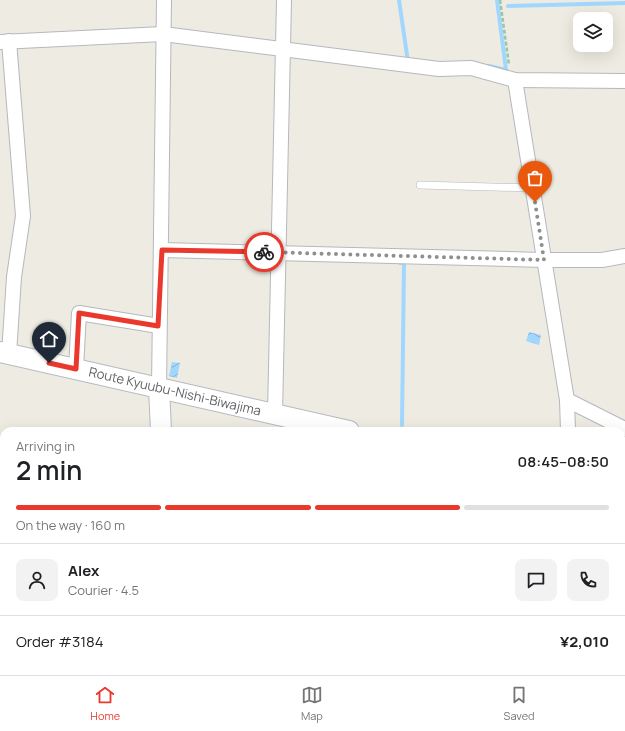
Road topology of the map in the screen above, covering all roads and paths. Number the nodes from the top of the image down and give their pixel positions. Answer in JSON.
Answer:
{"nodes":[{"id":1,"x":164,"y":0,"type":"edge"},
{"id":2,"x":284,"y":0,"type":"edge"},
{"id":3,"x":500,"y":0,"type":"edge"},
{"id":4,"x":162,"y":34,"type":"junction"},
{"id":5,"x":4,"y":42,"type":"edge"},
{"id":6,"x":283,"y":49,"type":"junction"},
{"id":7,"x":513,"y":79,"type":"junction"},
{"id":8,"x":625,"y":82,"type":"edge"},
{"id":9,"x":420,"y":185,"type":"dead end"},
{"id":10,"x":532,"y":188,"type":"junction"},
{"id":11,"x":162,"y":250,"type":"junction"},
{"id":12,"x":278,"y":252,"type":"junction"},
{"id":13,"x":625,"y":256,"type":"edge"},
{"id":14,"x":544,"y":260,"type":"junction"},
{"id":15,"x":158,"y":326,"type":"junction"},
{"id":16,"x":5,"y":353,"type":"edge"},
{"id":17,"x":76,"y":369,"type":"junction"},
{"id":18,"x":159,"y":388,"type":"junction"},
{"id":19,"x":567,"y":400,"type":"junction"},
{"id":20,"x":275,"y":414,"type":"junction"},
{"id":21,"x":161,"y":427,"type":"edge"},
{"id":22,"x":332,"y":427,"type":"edge"},
{"id":23,"x":568,"y":427,"type":"edge"},
{"id":24,"x":621,"y":427,"type":"edge"}],
"edges":[{"from":1,"to":4,"type":"street"},
{"from":2,"to":6,"type":"street"},
{"from":3,"to":7,"type":"path"},
{"from":4,"to":5,"type":"street"},
{"from":4,"to":6,"type":"street"},
{"from":4,"to":11,"type":"street"},
{"from":5,"to":16,"type":"street"},
{"from":6,"to":7,"type":"street"},
{"from":6,"to":12,"type":"street"},
{"from":7,"to":8,"type":"street"},
{"from":7,"to":10,"type":"street"},
{"from":9,"to":10,"type":"lane"},
{"from":10,"to":14,"type":"street"},
{"from":11,"to":12,"type":"street"},
{"from":11,"to":15,"type":"street"},
{"from":12,"to":14,"type":"street"},
{"from":12,"to":20,"type":"street"},
{"from":13,"to":14,"type":"street"},
{"from":14,"to":19,"type":"street"},
{"from":15,"to":17,"type":"street"},
{"from":15,"to":18,"type":"street"},
{"from":16,"to":17,"type":"main road","name":"Route Kyuubu-Nishi-Biwajima"},
{"from":17,"to":18,"type":"main road","name":"Route Kyuubu-Nishi-Biwajima"},
{"from":18,"to":20,"type":"main road","name":"Route Kyuubu-Nishi-Biwajima"},
{"from":18,"to":21,"type":"main road"},
{"from":19,"to":23,"type":"street"},
{"from":19,"to":24,"type":"street"},
{"from":20,"to":22,"type":"main road","name":"Route Kyuubu-Nishi-Biwajima"}]}
